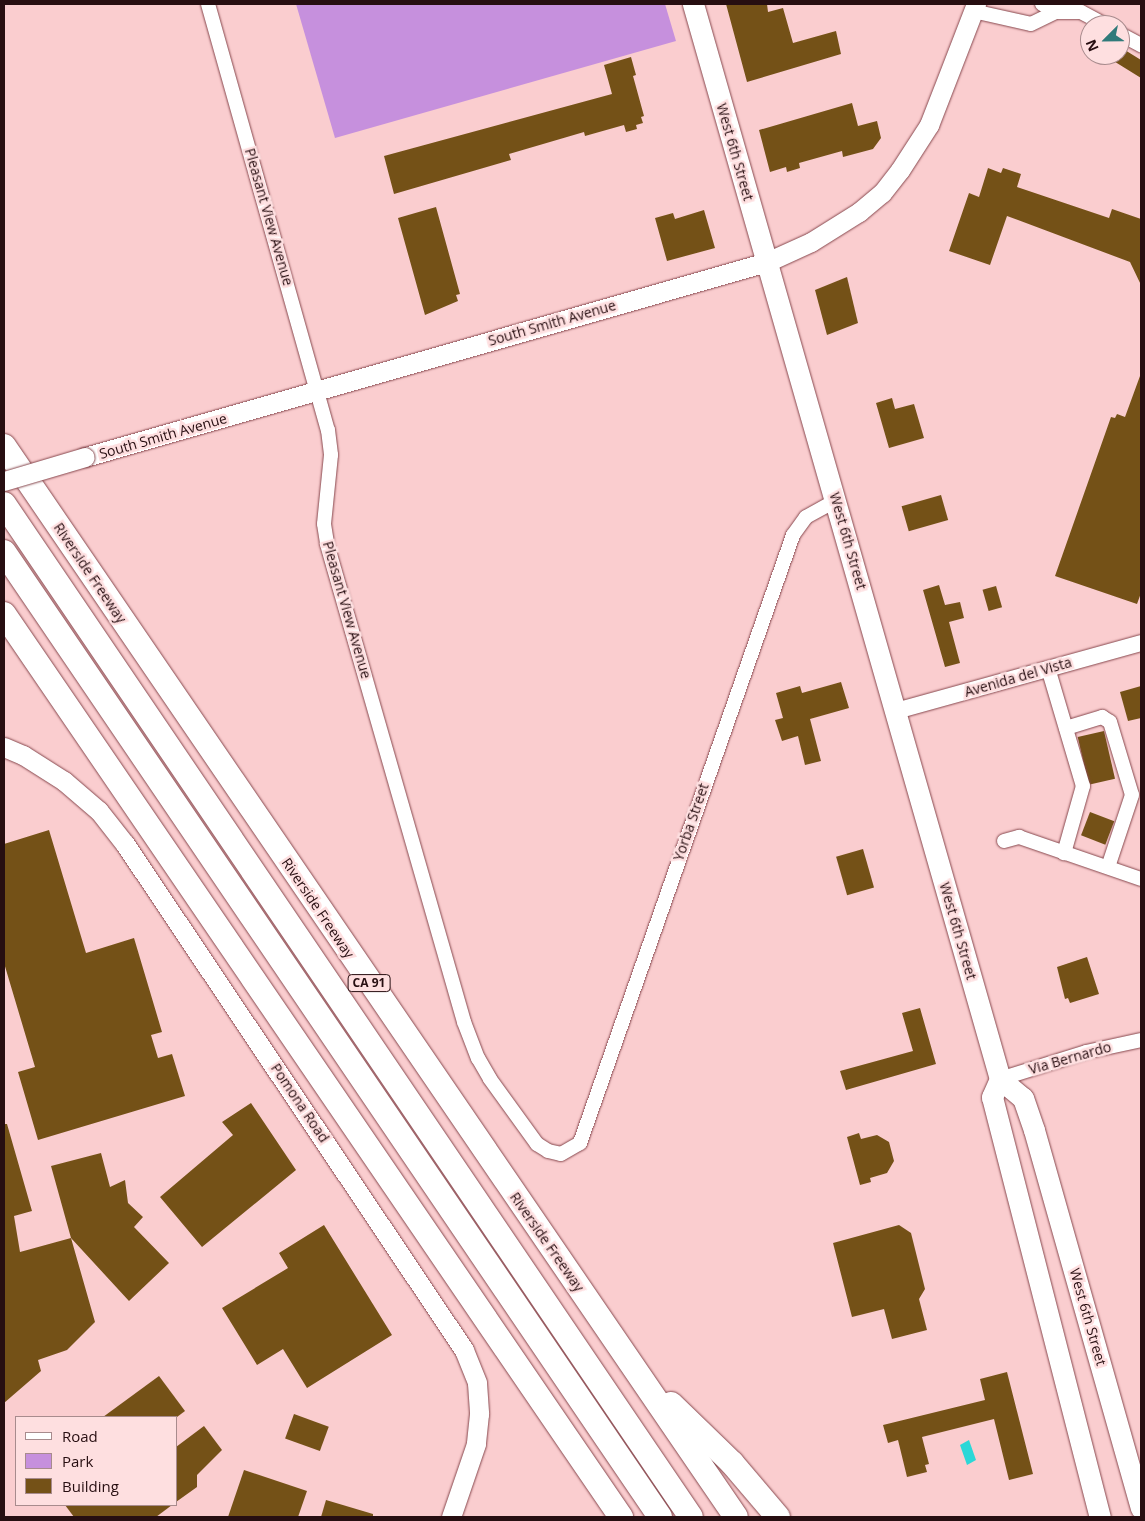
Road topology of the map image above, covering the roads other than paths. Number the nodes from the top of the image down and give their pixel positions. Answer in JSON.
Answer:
{"nodes":[{"id":1,"x":208,"y":4,"type":"edge"},
{"id":2,"x":693,"y":4,"type":"edge"},
{"id":3,"x":1042,"y":4,"type":"edge"},
{"id":4,"x":975,"y":7,"type":"edge"},
{"id":5,"x":1056,"y":12,"type":"junction"},
{"id":6,"x":1086,"y":15,"type":"edge"},
{"id":7,"x":767,"y":262,"type":"junction"},
{"id":8,"x":318,"y":392,"type":"junction"},
{"id":9,"x":4,"y":446,"type":"edge"},
{"id":10,"x":4,"y":481,"type":"edge"},
{"id":11,"x":837,"y":500,"type":"junction"},
{"id":12,"x":4,"y":504,"type":"edge"},
{"id":13,"x":4,"y":552,"type":"edge"},
{"id":14,"x":4,"y":614,"type":"edge"},
{"id":15,"x":1141,"y":642,"type":"edge"},
{"id":16,"x":1048,"y":668,"type":"junction"},
{"id":17,"x":896,"y":711,"type":"junction"},
{"id":18,"x":1066,"y":728,"type":"junction"},
{"id":19,"x":4,"y":747,"type":"edge"},
{"id":20,"x":1004,"y":842,"type":"dead end"},
{"id":21,"x":1064,"y":853,"type":"junction"},
{"id":22,"x":1108,"y":868,"type":"junction"},
{"id":23,"x":1141,"y":879,"type":"edge"},
{"id":24,"x":1141,"y":1040,"type":"edge"},
{"id":25,"x":1000,"y":1079,"type":"junction"},
{"id":26,"x":561,"y":1154,"type":"joint"},
{"id":27,"x":636,"y":1370,"type":"junction"},
{"id":28,"x":1141,"y":1508,"type":"edge"},
{"id":29,"x":617,"y":1513,"type":"edge"},
{"id":30,"x":451,"y":1517,"type":"edge"},
{"id":31,"x":660,"y":1517,"type":"edge"},
{"id":32,"x":691,"y":1517,"type":"edge"},
{"id":33,"x":736,"y":1517,"type":"edge"},
{"id":34,"x":778,"y":1517,"type":"edge"},
{"id":35,"x":1100,"y":1517,"type":"edge"}],
"edges":[{"from":1,"to":8,"type":"street","name":"Pleasant View Avenue"},
{"from":2,"to":7,"type":"main road","name":"West 6th Street"},
{"from":3,"to":5,"type":"street"},
{"from":4,"to":5,"type":"street"},
{"from":4,"to":7,"type":"main road","name":"South Smith Avenue"},
{"from":5,"to":6,"type":"street"},
{"from":7,"to":8,"type":"main road","name":"South Smith Avenue"},
{"from":7,"to":11,"type":"main road","name":"West 6th Street"},
{"from":8,"to":10,"type":"main road","name":"South Smith Avenue","bridge":true},
{"from":8,"to":26,"type":"street","name":"Pleasant View Avenue"},
{"from":9,"to":27,"type":"highway","name":"Riverside Freeway","number":"CA 91"},
{"from":11,"to":17,"type":"main road","name":"West 6th Street"},
{"from":11,"to":26,"type":"street","name":"Yorba Street"},
{"from":12,"to":32,"type":"highway"},
{"from":13,"to":31,"type":"highway"},
{"from":14,"to":29,"type":"highway"},
{"from":15,"to":16,"type":"street","name":"Avenida del Vista"},
{"from":16,"to":17,"type":"street","name":"Avenida del Vista"},
{"from":16,"to":18,"type":"street"},
{"from":17,"to":25,"type":"main road","name":"West 6th Street"},
{"from":18,"to":21,"type":"street"},
{"from":18,"to":22,"type":"street"},
{"from":19,"to":30,"type":"main road","name":"Pomona Road"},
{"from":20,"to":21,"type":"street"},
{"from":21,"to":22,"type":"street"},
{"from":22,"to":23,"type":"street"},
{"from":24,"to":25,"type":"street","name":"Via Bernardo"},
{"from":25,"to":28,"type":"main road","name":"West 6th Street"},
{"from":25,"to":35,"type":"main road"},
{"from":27,"to":33,"type":"highway","name":"Riverside Freeway","number":"CA 91"},
{"from":27,"to":34,"type":"highway"}]}
